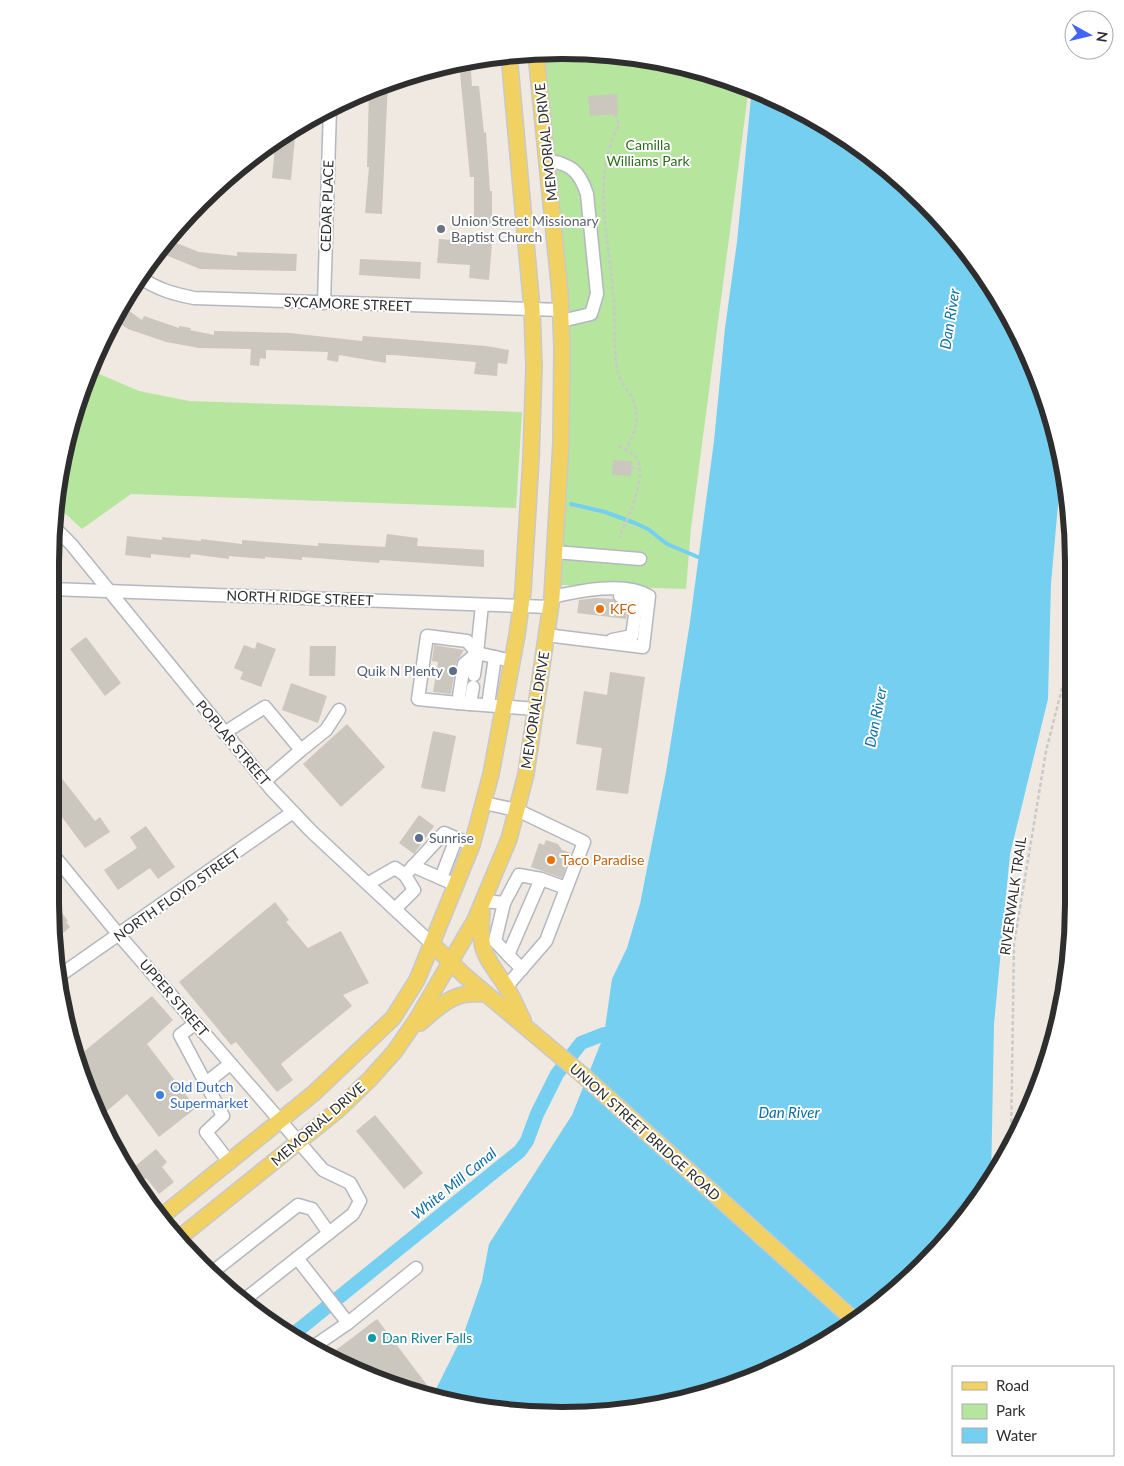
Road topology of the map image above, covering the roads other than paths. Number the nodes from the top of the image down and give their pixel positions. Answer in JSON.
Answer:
{"nodes":[{"id":1,"x":537,"y":60,"type":"edge"},
{"id":2,"x":510,"y":62,"type":"edge"},
{"id":3,"x":330,"y":116,"type":"edge"},
{"id":4,"x":548,"y":160,"type":"junction"},
{"id":5,"x":145,"y":281,"type":"edge"},
{"id":6,"x":324,"y":303,"type":"junction"},
{"id":7,"x":532,"y":309,"type":"junction"},
{"id":8,"x":561,"y":315,"type":"junction"},
{"id":9,"x":60,"y":533,"type":"edge"},
{"id":10,"x":554,"y":552,"type":"junction"},
{"id":11,"x":640,"y":559,"type":"dead end"},
{"id":12,"x":59,"y":589,"type":"edge"},
{"id":13,"x":106,"y":590,"type":"junction"},
{"id":14,"x":551,"y":602,"type":"junction"},
{"id":15,"x":482,"y":605,"type":"junction"},
{"id":16,"x":521,"y":606,"type":"junction"},
{"id":17,"x":546,"y":636,"type":"junction"},
{"id":18,"x":477,"y":653,"type":"junction"},
{"id":19,"x":495,"y":657,"type":"junction"},
{"id":20,"x":512,"y":661,"type":"junction"},
{"id":21,"x":464,"y":703,"type":"junction"},
{"id":22,"x":488,"y":705,"type":"junction"},
{"id":23,"x":504,"y":706,"type":"junction"},
{"id":24,"x":339,"y":710,"type":"dead end"},
{"id":25,"x":536,"y":710,"type":"junction"},
{"id":26,"x":224,"y":733,"type":"junction"},
{"id":27,"x":300,"y":750,"type":"junction"},
{"id":28,"x":265,"y":781,"type":"junction"},
{"id":29,"x":484,"y":803,"type":"junction"},
{"id":30,"x":517,"y":810,"type":"junction"},
{"id":31,"x":293,"y":812,"type":"junction"},
{"id":32,"x":456,"y":839,"type":"junction"},
{"id":33,"x":472,"y":845,"type":"junction"},
{"id":34,"x":59,"y":862,"type":"edge"},
{"id":35,"x":409,"y":871,"type":"junction"},
{"id":36,"x":441,"y":878,"type":"junction"},
{"id":37,"x":541,"y":879,"type":"junction"},
{"id":38,"x":369,"y":883,"type":"junction"},
{"id":39,"x":456,"y":885,"type":"junction"},
{"id":40,"x":566,"y":888,"type":"junction"},
{"id":41,"x":483,"y":902,"type":"junction"},
{"id":42,"x":504,"y":902,"type":"junction"},
{"id":43,"x":396,"y":908,"type":"junction"},
{"id":44,"x":119,"y":935,"type":"junction"},
{"id":45,"x":432,"y":944,"type":"junction"},
{"id":46,"x":508,"y":955,"type":"junction"},
{"id":47,"x":451,"y":963,"type":"junction"},
{"id":48,"x":522,"y":969,"type":"junction"},
{"id":49,"x":64,"y":974,"type":"edge"},
{"id":50,"x":506,"y":987,"type":"junction"},
{"id":51,"x":486,"y":994,"type":"junction"},
{"id":52,"x":196,"y":1023,"type":"junction"},
{"id":53,"x":528,"y":1028,"type":"junction"},
{"id":54,"x":409,"y":1031,"type":"junction"},
{"id":55,"x":230,"y":1064,"type":"junction"},
{"id":56,"x":206,"y":1083,"type":"junction"},
{"id":57,"x":280,"y":1122,"type":"junction"},
{"id":58,"x":299,"y":1143,"type":"junction"},
{"id":59,"x":230,"y":1163,"type":"junction"},
{"id":60,"x":166,"y":1213,"type":"edge"},
{"id":61,"x":329,"y":1233,"type":"junction"},
{"id":62,"x":183,"y":1235,"type":"edge"},
{"id":63,"x":297,"y":1258,"type":"junction"},
{"id":64,"x":416,"y":1268,"type":"dead end"},
{"id":65,"x":216,"y":1269,"type":"edge"},
{"id":66,"x":248,"y":1297,"type":"edge"},
{"id":67,"x":850,"y":1316,"type":"edge"},
{"id":68,"x":348,"y":1323,"type":"junction"},
{"id":69,"x":317,"y":1344,"type":"edge"}],
"edges":[{"from":1,"to":4,"type":"main road","name":"MEMORIAL DRIVE"},
{"from":2,"to":7,"type":"main road","name":"MEMORIAL DRIVE"},
{"from":3,"to":6,"type":"street","name":"CEDAR PLACE"},
{"from":4,"to":8,"type":"main road","name":"MEMORIAL DRIVE"},
{"from":4,"to":8,"type":"street","name":"SYCAMORE STREET"},
{"from":5,"to":6,"type":"street","name":"SYCAMORE STREET"},
{"from":6,"to":7,"type":"street","name":"SYCAMORE STREET"},
{"from":7,"to":8,"type":"street","name":"SYCAMORE STREET"},
{"from":7,"to":16,"type":"main road","name":"MEMORIAL DRIVE"},
{"from":8,"to":10,"type":"main road","name":"MEMORIAL DRIVE"},
{"from":9,"to":13,"type":"street","name":"POPLAR STREET"},
{"from":10,"to":11,"type":"street"},
{"from":10,"to":14,"type":"main road","name":"MEMORIAL DRIVE"},
{"from":12,"to":13,"type":"street","name":"NORTH RIDGE STREET"},
{"from":13,"to":15,"type":"street","name":"NORTH RIDGE STREET"},
{"from":13,"to":26,"type":"street","name":"POPLAR STREET"},
{"from":14,"to":16,"type":"street","name":"NORTH RIDGE STREET"},
{"from":14,"to":17,"type":"main road","name":"MEMORIAL DRIVE"},
{"from":14,"to":17,"type":"street","name":"NORTH RIDGE STREET"},
{"from":15,"to":16,"type":"street","name":"NORTH RIDGE STREET"},
{"from":15,"to":18,"type":"street"},
{"from":16,"to":20,"type":"main road","name":"MEMORIAL DRIVE"},
{"from":17,"to":25,"type":"main road","name":"MEMORIAL DRIVE"},
{"from":18,"to":19,"type":"street"},
{"from":18,"to":21,"type":"street"},
{"from":18,"to":21,"type":"street"},
{"from":18,"to":21,"type":"street"},
{"from":19,"to":20,"type":"street"},
{"from":19,"to":22,"type":"street"},
{"from":20,"to":23,"type":"main road","name":"MEMORIAL DRIVE"},
{"from":21,"to":22,"type":"street"},
{"from":22,"to":23,"type":"street"},
{"from":23,"to":25,"type":"street"},
{"from":23,"to":29,"type":"main road","name":"MEMORIAL DRIVE"},
{"from":24,"to":27,"type":"street"},
{"from":25,"to":30,"type":"main road","name":"MEMORIAL DRIVE"},
{"from":26,"to":27,"type":"street"},
{"from":26,"to":28,"type":"street","name":"POPLAR STREET"},
{"from":27,"to":28,"type":"street"},
{"from":28,"to":31,"type":"street","name":"POPLAR STREET"},
{"from":29,"to":30,"type":"street"},
{"from":29,"to":33,"type":"main road","name":"MEMORIAL DRIVE"},
{"from":30,"to":40,"type":"street"},
{"from":30,"to":41,"type":"main road","name":"MEMORIAL DRIVE"},
{"from":31,"to":38,"type":"street","name":"POPLAR STREET"},
{"from":31,"to":44,"type":"street","name":"NORTH FLOYD STREET"},
{"from":32,"to":33,"type":"street"},
{"from":32,"to":35,"type":"street"},
{"from":32,"to":36,"type":"street"},
{"from":33,"to":39,"type":"main road","name":"MEMORIAL DRIVE"},
{"from":34,"to":44,"type":"street","name":"UPPER STREET"},
{"from":35,"to":36,"type":"street"},
{"from":35,"to":38,"type":"street"},
{"from":35,"to":43,"type":"street"},
{"from":36,"to":39,"type":"street"},
{"from":37,"to":40,"type":"street"},
{"from":37,"to":42,"type":"street"},
{"from":37,"to":46,"type":"street"},
{"from":38,"to":43,"type":"street","name":"POPLAR STREET"},
{"from":39,"to":45,"type":"main road","name":"MEMORIAL DRIVE"},
{"from":40,"to":48,"type":"street"},
{"from":41,"to":42,"type":"street"},
{"from":41,"to":47,"type":"main road","name":"MEMORIAL DRIVE"},
{"from":41,"to":50,"type":"main road"},
{"from":42,"to":46,"type":"street"},
{"from":43,"to":45,"type":"street","name":"POPLAR STREET"},
{"from":44,"to":49,"type":"street","name":"NORTH FLOYD STREET"},
{"from":44,"to":52,"type":"street","name":"UPPER STREET"},
{"from":45,"to":47,"type":"main road","name":"UNION STREET BRIDGE ROAD"},
{"from":45,"to":57,"type":"main road","name":"MEMORIAL DRIVE"},
{"from":46,"to":48,"type":"street"},
{"from":47,"to":51,"type":"main road","name":"UNION STREET BRIDGE ROAD"},
{"from":47,"to":54,"type":"main road","name":"MEMORIAL DRIVE"},
{"from":48,"to":50,"type":"street"},
{"from":50,"to":53,"type":"main road"},
{"from":51,"to":53,"type":"main road","name":"UNION STREET BRIDGE ROAD"},
{"from":51,"to":54,"type":"main road"},
{"from":52,"to":55,"type":"street","name":"UPPER STREET"},
{"from":52,"to":56,"type":"street"},
{"from":53,"to":67,"type":"main road","name":"UNION STREET BRIDGE ROAD"},
{"from":54,"to":58,"type":"main road","name":"MEMORIAL DRIVE"},
{"from":55,"to":56,"type":"street"},
{"from":55,"to":57,"type":"street","name":"UPPER STREET"},
{"from":56,"to":59,"type":"street"},
{"from":57,"to":58,"type":"street","name":"UPPER STREET"},
{"from":57,"to":59,"type":"main road","name":"MEMORIAL DRIVE"},
{"from":58,"to":61,"type":"street","name":"UPPER STREET"},
{"from":58,"to":62,"type":"main road","name":"MEMORIAL DRIVE"},
{"from":59,"to":60,"type":"main road","name":"MEMORIAL DRIVE"},
{"from":61,"to":63,"type":"street"},
{"from":61,"to":65,"type":"street"},
{"from":63,"to":66,"type":"street"},
{"from":63,"to":68,"type":"street"},
{"from":64,"to":68,"type":"street"},
{"from":68,"to":69,"type":"street"}]}
